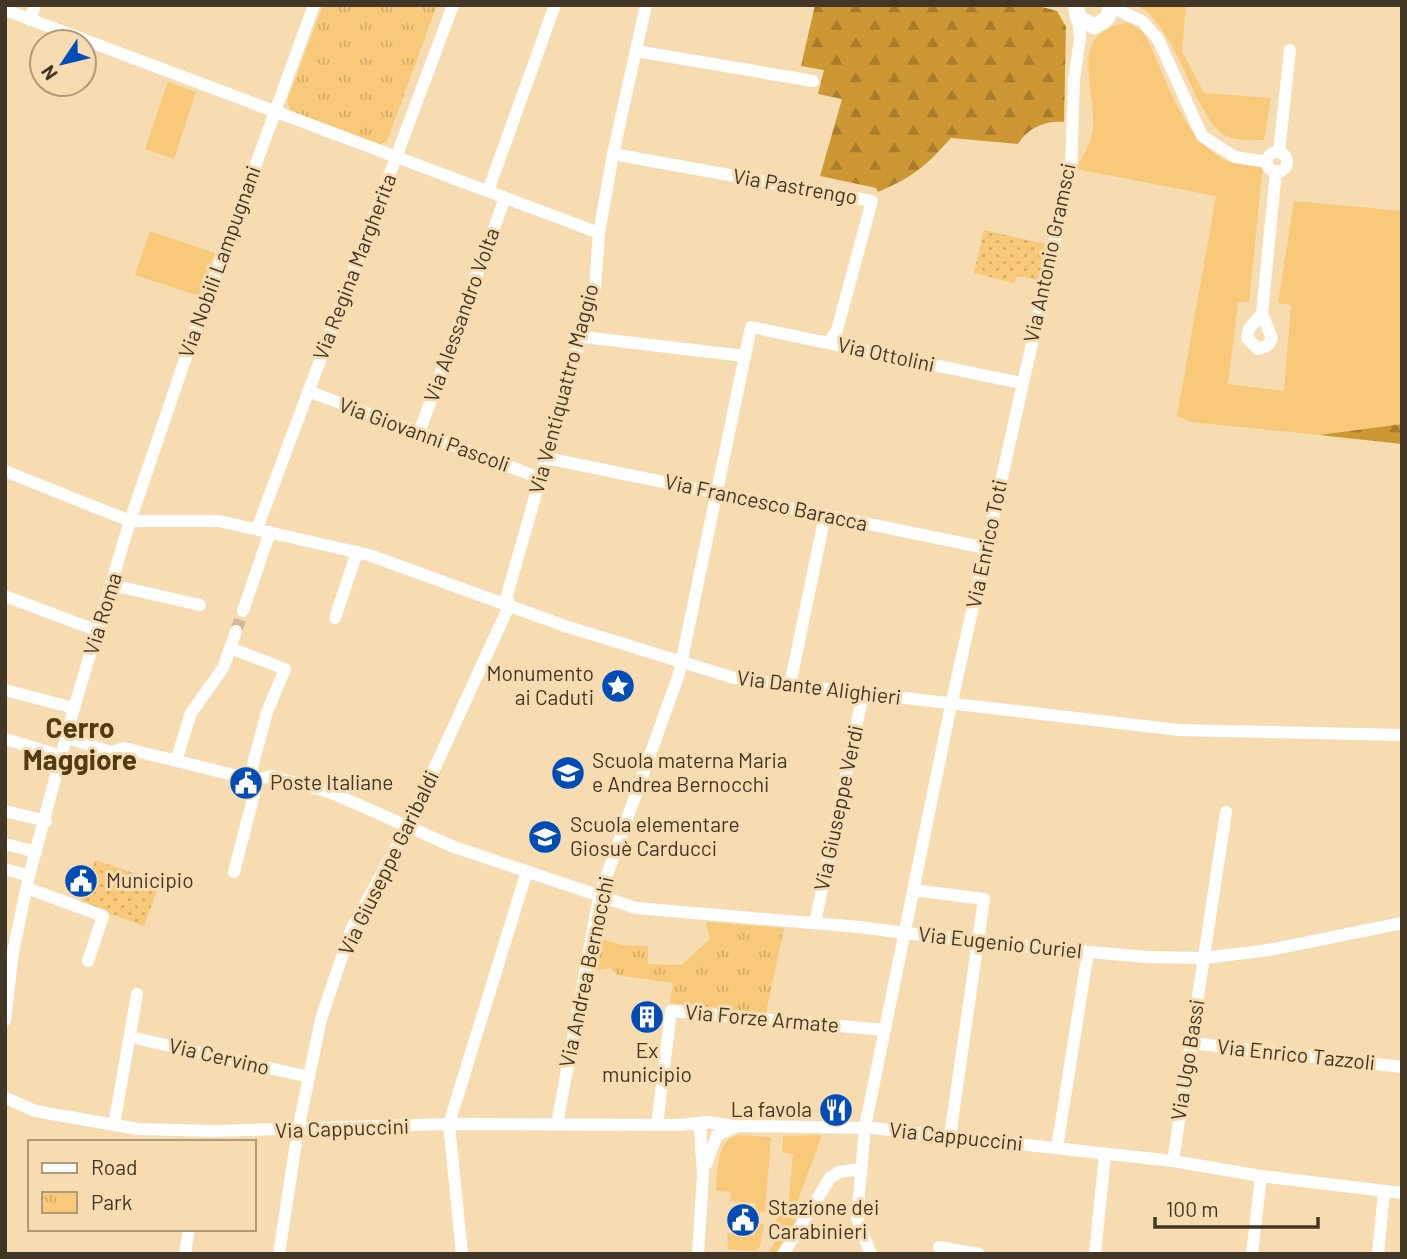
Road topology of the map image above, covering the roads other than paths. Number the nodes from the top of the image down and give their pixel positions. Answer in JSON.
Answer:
{"nodes":[{"id":1,"x":35,"y":5,"type":"edge"},
{"id":2,"x":314,"y":5,"type":"edge"},
{"id":3,"x":453,"y":5,"type":"edge"},
{"id":4,"x":555,"y":5,"type":"edge"},
{"id":5,"x":646,"y":5,"type":"edge"},
{"id":6,"x":1073,"y":9,"type":"edge"},
{"id":7,"x":1110,"y":9,"type":"edge"},
{"id":8,"x":5,"y":10,"type":"edge"},
{"id":9,"x":30,"y":20,"type":"junction"},
{"id":10,"x":1094,"y":26,"type":"junction"},
{"id":11,"x":1080,"y":39,"type":"junction"},
{"id":12,"x":1290,"y":50,"type":"dead end"},
{"id":13,"x":636,"y":51,"type":"junction"},
{"id":14,"x":813,"y":81,"type":"dead end"},
{"id":15,"x":274,"y":112,"type":"junction"},
{"id":16,"x":613,"y":153,"type":"junction"},
{"id":17,"x":396,"y":157,"type":"junction"},
{"id":18,"x":1272,"y":167,"type":"junction"},
{"id":19,"x":488,"y":191,"type":"junction"},
{"id":20,"x":505,"y":198,"type":"junction"},
{"id":21,"x":599,"y":233,"type":"junction"},
{"id":22,"x":1262,"y":313,"type":"dead end"},
{"id":23,"x":751,"y":327,"type":"joint"},
{"id":24,"x":583,"y":337,"type":"junction"},
{"id":25,"x":829,"y":343,"type":"junction"},
{"id":26,"x":745,"y":356,"type":"junction"},
{"id":27,"x":1021,"y":383,"type":"junction"},
{"id":28,"x":309,"y":391,"type":"junction"},
{"id":29,"x":419,"y":433,"type":"junction"},
{"id":30,"x":546,"y":457,"type":"junction"},
{"id":31,"x":5,"y":471,"type":"edge"},
{"id":32,"x":540,"y":478,"type":"junction"},
{"id":33,"x":717,"y":492,"type":"junction"},
{"id":34,"x":825,"y":515,"type":"junction"},
{"id":35,"x":130,"y":520,"type":"junction"},
{"id":36,"x":263,"y":531,"type":"junction"},
{"id":37,"x":986,"y":548,"type":"junction"},
{"id":38,"x":357,"y":552,"type":"junction"},
{"id":39,"x":112,"y":585,"type":"junction"},
{"id":40,"x":5,"y":596,"type":"edge"},
{"id":41,"x":200,"y":605,"type":"dead end"},
{"id":42,"x":509,"y":606,"type":"junction"},
{"id":43,"x":243,"y":611,"type":"tunnel mouth"},
{"id":44,"x":335,"y":618,"type":"dead end"},
{"id":45,"x":98,"y":631,"type":"junction"},
{"id":46,"x":236,"y":631,"type":"tunnel mouth"},
{"id":47,"x":230,"y":649,"type":"junction"},
{"id":48,"x":682,"y":664,"type":"junction"},
{"id":49,"x":790,"y":685,"type":"junction"},
{"id":50,"x":5,"y":690,"type":"edge"},
{"id":51,"x":863,"y":694,"type":"junction"},
{"id":52,"x":951,"y":705,"type":"junction"},
{"id":53,"x":74,"y":708,"type":"junction"},
{"id":54,"x":1402,"y":735,"type":"edge"},
{"id":55,"x":66,"y":737,"type":"junction"},
{"id":56,"x":5,"y":738,"type":"edge"},
{"id":57,"x":62,"y":756,"type":"junction"},
{"id":58,"x":176,"y":761,"type":"junction"},
{"id":59,"x":254,"y":780,"type":"junction"},
{"id":60,"x":5,"y":811,"type":"edge"},
{"id":61,"x":1226,"y":812,"type":"dead end"},
{"id":62,"x":46,"y":821,"type":"junction"},
{"id":63,"x":408,"y":826,"type":"junction"},
{"id":64,"x":7,"y":845,"type":"edge"},
{"id":65,"x":36,"y":852,"type":"junction"},
{"id":66,"x":5,"y":859,"type":"edge"},
{"id":67,"x":5,"y":869,"type":"edge"},
{"id":68,"x":527,"y":871,"type":"junction"},
{"id":69,"x":234,"y":872,"type":"dead end"},
{"id":70,"x":28,"y":882,"type":"junction"},
{"id":71,"x":913,"y":890,"type":"junction"},
{"id":72,"x":599,"y":897,"type":"junction"},
{"id":73,"x":815,"y":923,"type":"junction"},
{"id":74,"x":1401,"y":923,"type":"edge"},
{"id":75,"x":905,"y":933,"type":"junction"},
{"id":76,"x":978,"y":942,"type":"junction"},
{"id":77,"x":9,"y":951,"type":"edge"},
{"id":78,"x":1088,"y":952,"type":"junction"},
{"id":79,"x":1203,"y":958,"type":"junction"},
{"id":80,"x":88,"y":961,"type":"dead end"},
{"id":81,"x":137,"y":994,"type":"dead end"},
{"id":82,"x":5,"y":1020,"type":"edge"},
{"id":83,"x":885,"y":1030,"type":"junction"},
{"id":84,"x":130,"y":1037,"type":"junction"},
{"id":85,"x":1191,"y":1042,"type":"junction"},
{"id":86,"x":1402,"y":1066,"type":"edge"},
{"id":87,"x":309,"y":1077,"type":"junction"},
{"id":88,"x":6,"y":1098,"type":"edge"},
{"id":89,"x":449,"y":1124,"type":"junction"},
{"id":90,"x":557,"y":1124,"type":"junction"},
{"id":91,"x":114,"y":1125,"type":"junction"},
{"id":92,"x":657,"y":1125,"type":"junction"},
{"id":93,"x":865,"y":1127,"type":"junction"},
{"id":94,"x":298,"y":1130,"type":"junction"},
{"id":95,"x":709,"y":1131,"type":"junction"},
{"id":96,"x":202,"y":1136,"type":"edge"},
{"id":97,"x":950,"y":1136,"type":"junction"},
{"id":98,"x":1057,"y":1148,"type":"junction"},
{"id":99,"x":1105,"y":1154,"type":"junction"},
{"id":100,"x":1173,"y":1161,"type":"junction"},
{"id":101,"x":861,"y":1169,"type":"junction"},
{"id":102,"x":1261,"y":1176,"type":"junction"},
{"id":103,"x":1384,"y":1192,"type":"junction"},
{"id":104,"x":1402,"y":1193,"type":"edge"},
{"id":105,"x":189,"y":1231,"type":"edge"},
{"id":106,"x":939,"y":1247,"type":"dead end"},
{"id":107,"x":185,"y":1254,"type":"edge"},
{"id":108,"x":279,"y":1254,"type":"edge"},
{"id":109,"x":462,"y":1254,"type":"edge"},
{"id":110,"x":698,"y":1254,"type":"edge"},
{"id":111,"x":783,"y":1254,"type":"edge"},
{"id":112,"x":871,"y":1254,"type":"edge"},
{"id":113,"x":979,"y":1254,"type":"edge"},
{"id":114,"x":1095,"y":1254,"type":"edge"},
{"id":115,"x":1252,"y":1254,"type":"edge"},
{"id":116,"x":1378,"y":1254,"type":"edge"}],
"edges":[{"from":1,"to":9,"type":"street"},
{"from":2,"to":15,"type":"street","name":"Via Nobili Lampugnani"},
{"from":3,"to":17,"type":"street","name":"Via Regina Margherita"},
{"from":4,"to":19,"type":"street"},
{"from":5,"to":13,"type":"street","name":"Via Ventiquattro Maggio"},
{"from":6,"to":10,"type":"street","name":"Via Antonio Gramsci"},
{"from":6,"to":11,"type":"street","name":"Via Antonio Gramsci"},
{"from":7,"to":10,"type":"street"},
{"from":7,"to":18,"type":"street"},
{"from":8,"to":9,"type":"street"},
{"from":9,"to":15,"type":"street"},
{"from":10,"to":11,"type":"street"},
{"from":11,"to":27,"type":"street","name":"Via Antonio Gramsci"},
{"from":12,"to":18,"type":"street"},
{"from":13,"to":14,"type":"street"},
{"from":13,"to":16,"type":"street","name":"Via Ventiquattro Maggio"},
{"from":15,"to":17,"type":"street"},
{"from":15,"to":35,"type":"street","name":"Via Nobili Lampugnani"},
{"from":16,"to":21,"type":"street","name":"Via Ventiquattro Maggio"},
{"from":16,"to":25,"type":"street","name":"Via Pastrengo"},
{"from":17,"to":19,"type":"street"},
{"from":17,"to":28,"type":"street","name":"Via Regina Margherita"},
{"from":18,"to":22,"type":"street"},
{"from":19,"to":20,"type":"street"},
{"from":20,"to":21,"type":"street"},
{"from":20,"to":29,"type":"street","name":"Via Alessandro Volta"},
{"from":21,"to":24,"type":"street","name":"Via Ventiquattro Maggio"},
{"from":23,"to":25,"type":"street","name":"Via Ottolini"},
{"from":23,"to":26,"type":"street","name":"Via Andrea Bernocchi"},
{"from":24,"to":26,"type":"street"},
{"from":24,"to":30,"type":"street","name":"Via Ventiquattro Maggio"},
{"from":25,"to":27,"type":"street","name":"Via Ottolini"},
{"from":26,"to":33,"type":"street","name":"Via Andrea Bernocchi"},
{"from":27,"to":37,"type":"street","name":"Via Enrico Toti"},
{"from":28,"to":29,"type":"street","name":"Via Giovanni Pascoli"},
{"from":28,"to":36,"type":"street","name":"Via Regina Margherita"},
{"from":29,"to":32,"type":"street","name":"Via Giovanni Pascoli"},
{"from":30,"to":32,"type":"street","name":"Via Ventiquattro Maggio"},
{"from":30,"to":33,"type":"street","name":"Via Francesco Baracca"},
{"from":31,"to":35,"type":"street"},
{"from":32,"to":42,"type":"street","name":"Via Ventiquattro Maggio"},
{"from":33,"to":34,"type":"street","name":"Via Francesco Baracca"},
{"from":33,"to":48,"type":"street","name":"Via Andrea Bernocchi"},
{"from":34,"to":37,"type":"street","name":"Via Francesco Baracca"},
{"from":34,"to":49,"type":"street"},
{"from":35,"to":36,"type":"street","name":"Via Dante Alighieri"},
{"from":35,"to":39,"type":"street","name":"Via Roma"},
{"from":36,"to":38,"type":"street","name":"Via Dante Alighieri"},
{"from":36,"to":43,"type":"street","name":"Via Regina Margherita"},
{"from":37,"to":52,"type":"street","name":"Via Enrico Toti"},
{"from":38,"to":42,"type":"street","name":"Via Dante Alighieri"},
{"from":38,"to":44,"type":"street"},
{"from":39,"to":41,"type":"street"},
{"from":39,"to":45,"type":"street","name":"Via Roma"},
{"from":40,"to":45,"type":"street"},
{"from":42,"to":48,"type":"street","name":"Via Dante Alighieri"},
{"from":42,"to":63,"type":"street","name":"Via Giuseppe Garibaldi"},
{"from":45,"to":53,"type":"street","name":"Via Roma"},
{"from":46,"to":47,"type":"street"},
{"from":47,"to":58,"type":"street"},
{"from":47,"to":59,"type":"street"},
{"from":48,"to":49,"type":"street","name":"Via Dante Alighieri"},
{"from":48,"to":72,"type":"street","name":"Via Andrea Bernocchi"},
{"from":49,"to":51,"type":"street","name":"Via Dante Alighieri"},
{"from":50,"to":53,"type":"street"},
{"from":51,"to":52,"type":"street","name":"Via Dante Alighieri"},
{"from":51,"to":73,"type":"street","name":"Via Giuseppe Verdi"},
{"from":52,"to":54,"type":"street","name":"Via Dante Alighieri"},
{"from":52,"to":71,"type":"street","name":"Via Enrico Toti"},
{"from":53,"to":55,"type":"street","name":"Via Roma"},
{"from":55,"to":57,"type":"street","name":"Via Roma"},
{"from":55,"to":58,"type":"street","name":"Via Eugenio Curiel"},
{"from":56,"to":57,"type":"street"},
{"from":57,"to":62,"type":"street","name":"Via Roma"},
{"from":58,"to":59,"type":"street","name":"Via Eugenio Curiel"},
{"from":59,"to":63,"type":"street","name":"Via Eugenio Curiel"},
{"from":59,"to":69,"type":"street"},
{"from":60,"to":62,"type":"street"},
{"from":61,"to":79,"type":"street","name":"Via Ugo Bassi"},
{"from":62,"to":65,"type":"street","name":"Via Roma"},
{"from":63,"to":68,"type":"street","name":"Via Eugenio Curiel"},
{"from":63,"to":87,"type":"street","name":"Via Giuseppe Garibaldi"},
{"from":64,"to":65,"type":"street"},
{"from":64,"to":66,"type":"street"},
{"from":65,"to":70,"type":"street","name":"Via Roma"},
{"from":67,"to":70,"type":"street"},
{"from":68,"to":72,"type":"street","name":"Via Eugenio Curiel"},
{"from":68,"to":89,"type":"street"},
{"from":70,"to":77,"type":"street","name":"Via Roma"},
{"from":70,"to":80,"type":"street"},
{"from":71,"to":75,"type":"street","name":"Via Enrico Toti"},
{"from":71,"to":76,"type":"street"},
{"from":72,"to":73,"type":"street","name":"Via Eugenio Curiel"},
{"from":72,"to":90,"type":"street","name":"Via Andrea Bernocchi"},
{"from":73,"to":75,"type":"street","name":"Via Eugenio Curiel"},
{"from":74,"to":79,"type":"street","name":"Via Eugenio Curiel"},
{"from":75,"to":76,"type":"street","name":"Via Eugenio Curiel"},
{"from":75,"to":83,"type":"street","name":"Via Enrico Toti"},
{"from":76,"to":78,"type":"street","name":"Via Eugenio Curiel"},
{"from":76,"to":97,"type":"street"},
{"from":77,"to":82,"type":"street","name":"Via Roma"},
{"from":78,"to":79,"type":"street","name":"Via Eugenio Curiel"},
{"from":78,"to":98,"type":"street"},
{"from":79,"to":85,"type":"street","name":"Via Ugo Bassi"},
{"from":81,"to":84,"type":"street"},
{"from":83,"to":92,"type":"street","name":"Via Forze Armate"},
{"from":83,"to":93,"type":"street","name":"Via Enrico Toti"},
{"from":84,"to":87,"type":"street","name":"Via Cervino"},
{"from":84,"to":91,"type":"street"},
{"from":85,"to":86,"type":"street","name":"Via Enrico Tazzoli"},
{"from":85,"to":100,"type":"street","name":"Via Ugo Bassi"},
{"from":87,"to":94,"type":"street","name":"Via Giuseppe Garibaldi"},
{"from":88,"to":91,"type":"street","name":"Via Cappuccini"},
{"from":89,"to":90,"type":"street","name":"Via Cappuccini"},
{"from":89,"to":94,"type":"street","name":"Via Cappuccini"},
{"from":89,"to":109,"type":"street"},
{"from":90,"to":92,"type":"street","name":"Via Cappuccini"},
{"from":91,"to":96,"type":"street","name":"Via Cappuccini"},
{"from":92,"to":95,"type":"street","name":"Via Cappuccini"},
{"from":93,"to":95,"type":"street","name":"Via Cappuccini"},
{"from":93,"to":97,"type":"street","name":"Via Cappuccini"},
{"from":93,"to":101,"type":"street","name":"Via Enrico Toti"},
{"from":94,"to":96,"type":"street","name":"Via Cappuccini"},
{"from":94,"to":108,"type":"street","name":"Via Giuseppe Garibaldi"},
{"from":95,"to":110,"type":"street"},
{"from":97,"to":98,"type":"street","name":"Via Cappuccini"},
{"from":98,"to":99,"type":"street","name":"Via Cappuccini"},
{"from":99,"to":100,"type":"street","name":"Via Cappuccini"},
{"from":99,"to":114,"type":"street"},
{"from":100,"to":102,"type":"street","name":"Via Cappuccini"},
{"from":101,"to":111,"type":"street"},
{"from":101,"to":112,"type":"street","name":"Via Enrico Toti"},
{"from":102,"to":103,"type":"street","name":"Via Cappuccini"},
{"from":102,"to":115,"type":"street"},
{"from":103,"to":104,"type":"street","name":"Via Cappuccini"},
{"from":103,"to":116,"type":"street"},
{"from":105,"to":107,"type":"street"},
{"from":106,"to":113,"type":"street"}]}
